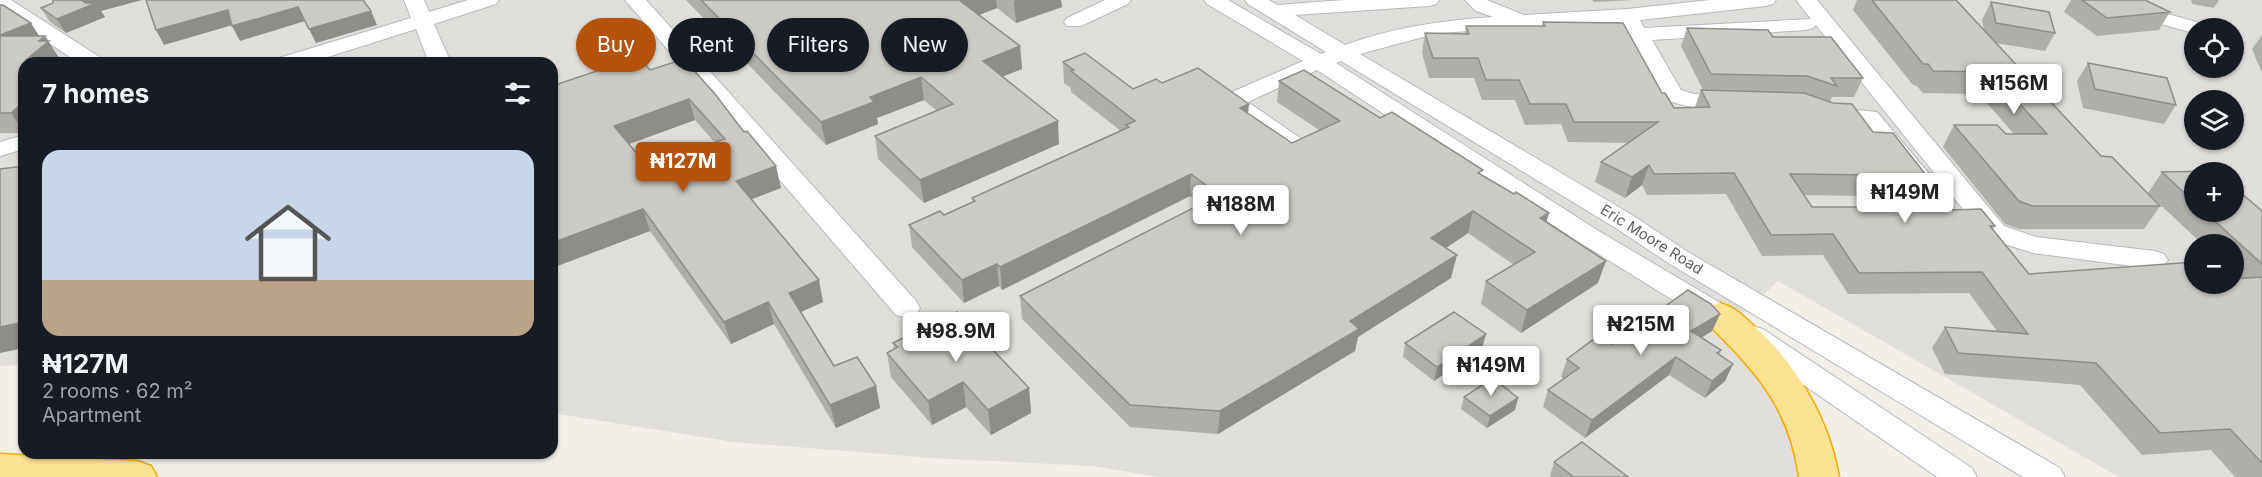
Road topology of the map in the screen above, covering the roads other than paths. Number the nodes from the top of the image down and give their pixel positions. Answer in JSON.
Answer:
{"nodes":[{"id":1,"x":414,"y":0,"type":"edge"},
{"id":2,"x":489,"y":0,"type":"edge"},
{"id":3,"x":635,"y":0,"type":"edge"},
{"id":4,"x":1121,"y":0,"type":"edge"},
{"id":5,"x":1214,"y":0,"type":"edge"},
{"id":6,"x":1429,"y":0,"type":"edge"},
{"id":7,"x":1474,"y":0,"type":"edge"},
{"id":8,"x":1766,"y":0,"type":"edge"},
{"id":9,"x":1806,"y":0,"type":"edge"},
{"id":10,"x":2116,"y":0,"type":"edge"},
{"id":11,"x":0,"y":3,"type":"edge"},
{"id":12,"x":1319,"y":3,"type":"edge"},
{"id":13,"x":1264,"y":6,"type":"edge"},
{"id":14,"x":1522,"y":21,"type":"junction"},
{"id":15,"x":422,"y":22,"type":"junction"},
{"id":16,"x":1074,"y":22,"type":"dead end"},
{"id":17,"x":1806,"y":24,"type":"dead end"},
{"id":18,"x":2184,"y":24,"type":"edge"},
{"id":19,"x":1633,"y":25,"type":"junction"},
{"id":20,"x":1343,"y":52,"type":"junction"},
{"id":21,"x":84,"y":57,"type":"edge"},
{"id":22,"x":307,"y":57,"type":"edge"},
{"id":23,"x":437,"y":57,"type":"edge"},
{"id":24,"x":1319,"y":62,"type":"junction"},
{"id":25,"x":1752,"y":103,"type":"edge"},
{"id":26,"x":1808,"y":108,"type":"edge"},
{"id":27,"x":18,"y":144,"type":"edge"},
{"id":28,"x":1298,"y":147,"type":"edge"},
{"id":29,"x":0,"y":149,"type":"edge"},
{"id":30,"x":1887,"y":213,"type":"edge"},
{"id":31,"x":2155,"y":260,"type":"dead end"},
{"id":32,"x":906,"y":308,"type":"dead end"},
{"id":33,"x":1720,"y":315,"type":"junction"},
{"id":34,"x":0,"y":470,"type":"edge"},
{"id":35,"x":137,"y":477,"type":"edge"},
{"id":36,"x":1819,"y":477,"type":"edge"},
{"id":37,"x":1961,"y":477,"type":"edge"},
{"id":38,"x":2049,"y":477,"type":"edge"}],
"edges":[{"from":1,"to":15,"type":"street"},
{"from":2,"to":15,"type":"street"},
{"from":3,"to":32,"type":"street"},
{"from":4,"to":16,"type":"street"},
{"from":5,"to":24,"type":"street","name":"Eric Moore Road"},
{"from":6,"to":12,"type":"street"},
{"from":7,"to":14,"type":"street"},
{"from":8,"to":19,"type":"street"},
{"from":9,"to":31,"type":"street"},
{"from":10,"to":18,"type":"street"},
{"from":11,"to":21,"type":"street"},
{"from":12,"to":13,"type":"street"},
{"from":13,"to":20,"type":"street","name":"Eric Moore Road"},
{"from":14,"to":19,"type":"street"},
{"from":14,"to":20,"type":"street"},
{"from":15,"to":22,"type":"street"},
{"from":15,"to":23,"type":"street"},
{"from":17,"to":19,"type":"street"},
{"from":19,"to":25,"type":"street"},
{"from":20,"to":24,"type":"street"},
{"from":20,"to":38,"type":"street","name":"Eric Moore Road"},
{"from":24,"to":28,"type":"street"},
{"from":24,"to":33,"type":"street","name":"Eric Moore Road"},
{"from":26,"to":30,"type":"street"},
{"from":27,"to":29,"type":"street"},
{"from":33,"to":36,"type":"highway"},
{"from":33,"to":37,"type":"street","name":"Eric Moore Road"},
{"from":34,"to":35,"type":"highway"}]}
